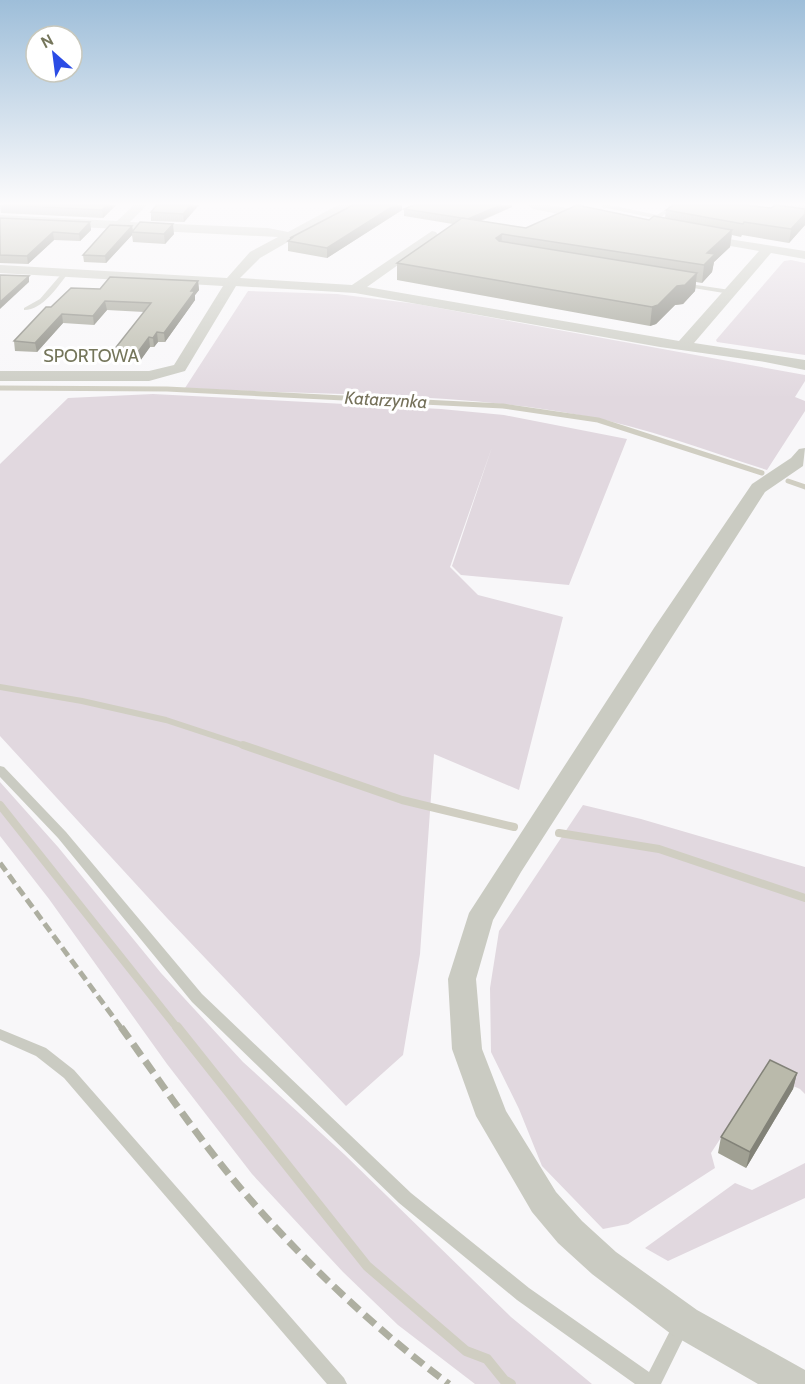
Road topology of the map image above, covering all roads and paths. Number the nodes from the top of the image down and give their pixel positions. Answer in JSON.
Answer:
{"nodes":[{"id":1,"x":13,"y":270,"type":"edge"},
{"id":2,"x":243,"y":270,"type":"edge"},
{"id":3,"x":383,"y":270,"type":"edge"},
{"id":4,"x":750,"y":270,"type":"edge"},
{"id":5,"x":66,"y":272,"type":"junction"},
{"id":6,"x":234,"y":280,"type":"junction"},
{"id":7,"x":675,"y":283,"type":"edge"},
{"id":8,"x":355,"y":289,"type":"junction"},
{"id":9,"x":730,"y":292,"type":"junction"},
{"id":10,"x":26,"y":309,"type":"dead end"},
{"id":11,"x":682,"y":346,"type":"junction"},
{"id":12,"x":805,"y":365,"type":"edge"},
{"id":13,"x":0,"y":376,"type":"edge"},
{"id":14,"x":805,"y":453,"type":"edge"},
{"id":15,"x":0,"y":770,"type":"edge"},
{"id":16,"x":0,"y":1035,"type":"edge"},
{"id":17,"x":684,"y":1322,"type":"junction"},
{"id":18,"x":338,"y":1384,"type":"edge"},
{"id":19,"x":651,"y":1384,"type":"edge"},
{"id":20,"x":794,"y":1384,"type":"edge"}],
"edges":[{"from":1,"to":5,"type":"street"},
{"from":2,"to":6,"type":"street"},
{"from":3,"to":8,"type":"street"},
{"from":4,"to":9,"type":"street"},
{"from":5,"to":6,"type":"street"},
{"from":5,"to":10,"type":"lane"},
{"from":6,"to":8,"type":"street"},
{"from":6,"to":13,"type":"street","name":"SPORTOWA"},
{"from":7,"to":9,"type":"lane"},
{"from":8,"to":11,"type":"street"},
{"from":9,"to":11,"type":"street"},
{"from":11,"to":12,"type":"street"},
{"from":14,"to":17,"type":"street"},
{"from":15,"to":19,"type":"lane"},
{"from":16,"to":18,"type":"lane"},
{"from":17,"to":19,"type":"lane"},
{"from":17,"to":20,"type":"street"}]}
